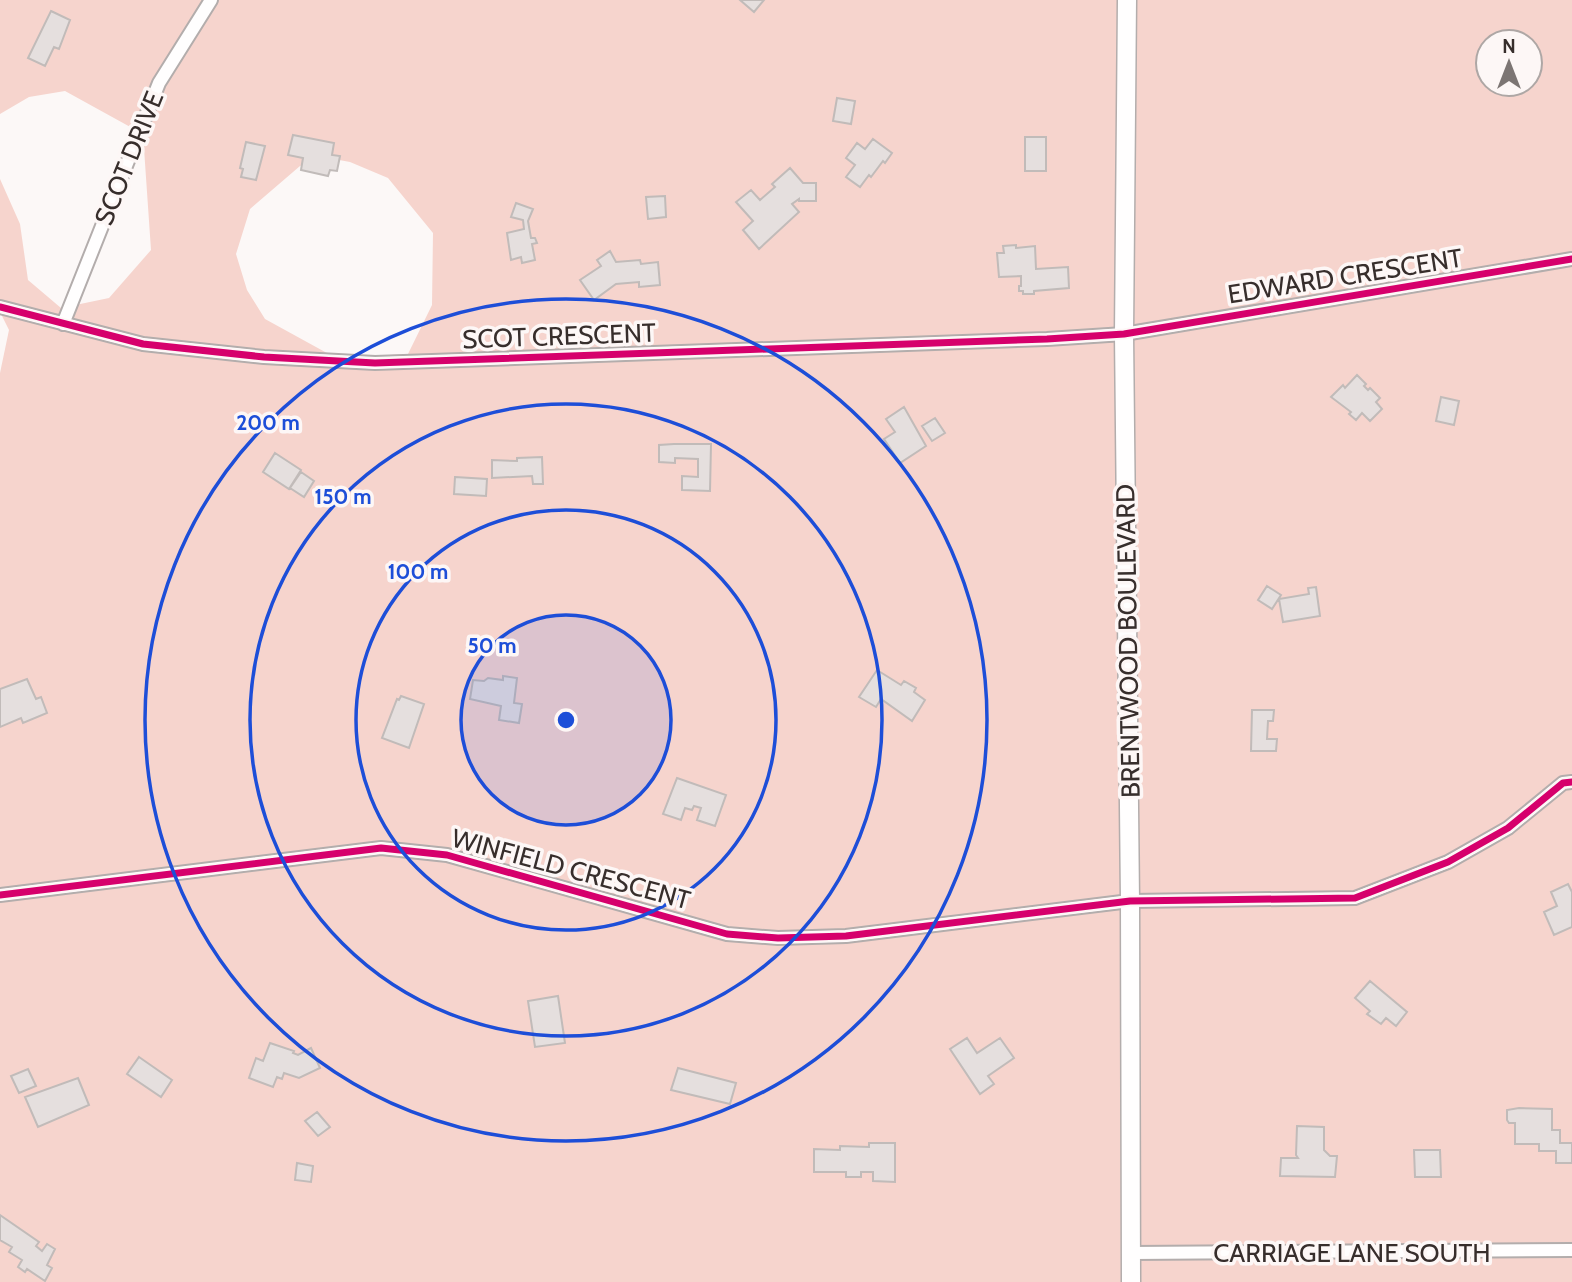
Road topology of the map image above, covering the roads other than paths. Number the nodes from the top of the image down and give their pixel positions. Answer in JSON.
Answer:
{"nodes":[{"id":1,"x":211,"y":0,"type":"edge"},
{"id":2,"x":1127,"y":0,"type":"edge"},
{"id":3,"x":1572,"y":259,"type":"edge"},
{"id":4,"x":0,"y":307,"type":"edge"},
{"id":5,"x":63,"y":324,"type":"junction"},
{"id":6,"x":1125,"y":334,"type":"junction"},
{"id":7,"x":1572,"y":782,"type":"edge"},
{"id":8,"x":0,"y":895,"type":"edge"},
{"id":9,"x":1130,"y":901,"type":"junction"},
{"id":10,"x":1572,"y":1250,"type":"edge"},
{"id":11,"x":1132,"y":1253,"type":"junction"},
{"id":12,"x":1131,"y":1282,"type":"edge"}],
"edges":[{"from":1,"to":5,"type":"street","name":"SCOT DRIVE"},
{"from":2,"to":6,"type":"street","name":"BRENTWOOD BOULEVARD"},
{"from":3,"to":6,"type":"street","name":"EDWARD CRESCENT"},
{"from":4,"to":5,"type":"street","name":"SCOT CRESCENT"},
{"from":5,"to":6,"type":"street","name":"SCOT CRESCENT"},
{"from":6,"to":9,"type":"street","name":"BRENTWOOD BOULEVARD"},
{"from":7,"to":9,"type":"street","name":"WINFIELD CRESCENT"},
{"from":8,"to":9,"type":"street","name":"WINFIELD CRESCENT"},
{"from":9,"to":11,"type":"street","name":"BRENTWOOD BOULEVARD"},
{"from":10,"to":11,"type":"street","name":"CARRIAGE LANE SOUTH"},
{"from":11,"to":12,"type":"street","name":"BRENTWOOD BOULEVARD"}]}
